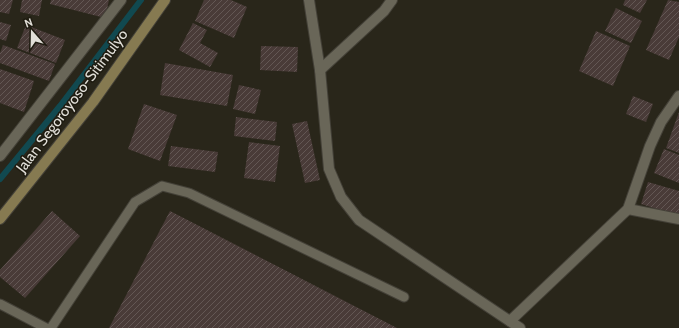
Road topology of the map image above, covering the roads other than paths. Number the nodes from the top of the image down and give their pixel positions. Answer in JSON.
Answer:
{"nodes":[{"id":1,"x":121,"y":0,"type":"edge"},
{"id":2,"x":165,"y":0,"type":"edge"},
{"id":3,"x":309,"y":0,"type":"edge"},
{"id":4,"x":392,"y":0,"type":"edge"},
{"id":5,"x":320,"y":70,"type":"junction"},
{"id":6,"x":679,"y":96,"type":"edge"},
{"id":7,"x":0,"y":156,"type":"edge"},
{"id":8,"x":628,"y":209,"type":"junction"},
{"id":9,"x":0,"y":219,"type":"edge"},
{"id":10,"x":679,"y":219,"type":"edge"},
{"id":11,"x":404,"y":297,"type":"dead end"},
{"id":12,"x":0,"y":304,"type":"edge"},
{"id":13,"x":510,"y":321,"type":"junction"},
{"id":14,"x":46,"y":328,"type":"edge"},
{"id":15,"x":51,"y":328,"type":"edge"},
{"id":16,"x":520,"y":328,"type":"edge"}],
"edges":[{"from":1,"to":7,"type":"street"},
{"from":2,"to":9,"type":"main road","name":"Jalan Segoroyoso-Sitimulyo"},
{"from":3,"to":5,"type":"street"},
{"from":4,"to":5,"type":"street"},
{"from":5,"to":13,"type":"street"},
{"from":6,"to":8,"type":"street"},
{"from":8,"to":10,"type":"street"},
{"from":8,"to":13,"type":"street"},
{"from":11,"to":15,"type":"lane"},
{"from":12,"to":14,"type":"lane"},
{"from":13,"to":16,"type":"street"}]}
